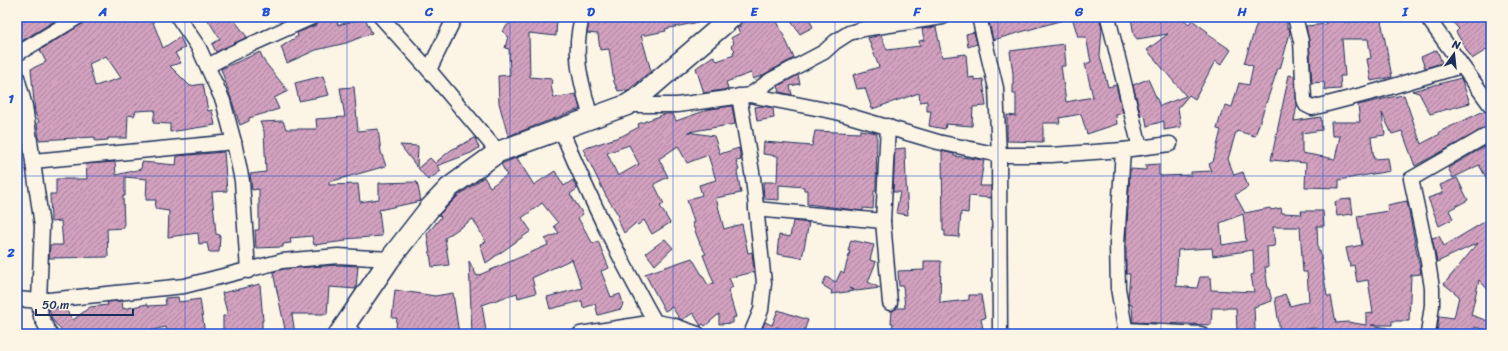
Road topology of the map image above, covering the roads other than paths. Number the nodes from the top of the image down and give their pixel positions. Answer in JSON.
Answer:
{"nodes":[{"id":1,"x":78,"y":17,"type":"edge"},
{"id":2,"x":178,"y":17,"type":"edge"},
{"id":3,"x":312,"y":17,"type":"edge"},
{"id":4,"x":381,"y":17,"type":"edge"},
{"id":5,"x":455,"y":17,"type":"edge"},
{"id":6,"x":582,"y":17,"type":"edge"},
{"id":7,"x":732,"y":17,"type":"edge"},
{"id":8,"x":943,"y":17,"type":"edge"},
{"id":9,"x":979,"y":17,"type":"edge"},
{"id":10,"x":1108,"y":17,"type":"edge"},
{"id":11,"x":1295,"y":17,"type":"edge"},
{"id":12,"x":1427,"y":17,"type":"edge"},
{"id":13,"x":17,"y":54,"type":"edge"},
{"id":14,"x":208,"y":66,"type":"junction"},
{"id":15,"x":1461,"y":66,"type":"junction"},
{"id":16,"x":429,"y":70,"type":"junction"},
{"id":17,"x":17,"y":77,"type":"edge"},
{"id":18,"x":744,"y":96,"type":"junction"},
{"id":19,"x":627,"y":105,"type":"junction"},
{"id":20,"x":1491,"y":106,"type":"edge"},
{"id":21,"x":591,"y":118,"type":"junction"},
{"id":22,"x":888,"y":126,"type":"junction"},
{"id":23,"x":561,"y":129,"type":"junction"},
{"id":24,"x":1491,"y":134,"type":"edge"},
{"id":25,"x":234,"y":142,"type":"junction"},
{"id":26,"x":1170,"y":144,"type":"dead end"},
{"id":27,"x":1140,"y":148,"type":"junction"},
{"id":28,"x":1123,"y":150,"type":"junction"},
{"id":29,"x":498,"y":152,"type":"junction"},
{"id":30,"x":999,"y":155,"type":"junction"},
{"id":31,"x":33,"y":161,"type":"junction"},
{"id":32,"x":756,"y":209,"type":"junction"},
{"id":33,"x":883,"y":221,"type":"junction"},
{"id":34,"x":390,"y":259,"type":"junction"},
{"id":35,"x":248,"y":271,"type":"junction"},
{"id":36,"x":17,"y":299,"type":"edge"},
{"id":37,"x":39,"y":301,"type":"junction"},
{"id":38,"x":890,"y":303,"type":"dead end"},
{"id":39,"x":655,"y":322,"type":"junction"},
{"id":40,"x":346,"y":331,"type":"edge"},
{"id":41,"x":612,"y":331,"type":"edge"},
{"id":42,"x":1126,"y":332,"type":"edge"},
{"id":43,"x":50,"y":334,"type":"edge"},
{"id":44,"x":580,"y":334,"type":"edge"},
{"id":45,"x":698,"y":334,"type":"edge"},
{"id":46,"x":751,"y":334,"type":"edge"},
{"id":47,"x":1000,"y":334,"type":"edge"},
{"id":48,"x":1201,"y":334,"type":"edge"},
{"id":49,"x":1428,"y":334,"type":"edge"}],
"edges":[{"from":1,"to":13,"type":"street"},
{"from":2,"to":14,"type":"street"},
{"from":3,"to":14,"type":"street"},
{"from":4,"to":16,"type":"street"},
{"from":5,"to":16,"type":"street"},
{"from":6,"to":21,"type":"street"},
{"from":7,"to":19,"type":"main road"},
{"from":8,"to":18,"type":"street"},
{"from":9,"to":30,"type":"street"},
{"from":10,"to":27,"type":"street"},
{"from":11,"to":15,"type":"street"},
{"from":12,"to":15,"type":"street"},
{"from":14,"to":25,"type":"street"},
{"from":15,"to":20,"type":"street"},
{"from":16,"to":29,"type":"street"},
{"from":17,"to":31,"type":"street"},
{"from":18,"to":19,"type":"street"},
{"from":18,"to":22,"type":"street"},
{"from":18,"to":32,"type":"street"},
{"from":19,"to":21,"type":"main road"},
{"from":21,"to":23,"type":"main road"},
{"from":22,"to":30,"type":"street"},
{"from":22,"to":33,"type":"street"},
{"from":23,"to":29,"type":"main road"},
{"from":23,"to":39,"type":"street"},
{"from":24,"to":49,"type":"street"},
{"from":25,"to":31,"type":"street"},
{"from":25,"to":35,"type":"street"},
{"from":26,"to":27,"type":"street"},
{"from":27,"to":28,"type":"street"},
{"from":28,"to":30,"type":"street"},
{"from":28,"to":42,"type":"street"},
{"from":29,"to":34,"type":"main road"},
{"from":30,"to":47,"type":"street"},
{"from":31,"to":37,"type":"street"},
{"from":32,"to":33,"type":"street"},
{"from":32,"to":46,"type":"street"},
{"from":33,"to":38,"type":"street"},
{"from":34,"to":35,"type":"street"},
{"from":34,"to":40,"type":"main road"},
{"from":35,"to":37,"type":"street"},
{"from":36,"to":37,"type":"street"},
{"from":37,"to":43,"type":"street"},
{"from":39,"to":41,"type":"street"},
{"from":39,"to":45,"type":"street"},
{"from":41,"to":44,"type":"street"},
{"from":42,"to":48,"type":"street"}]}
